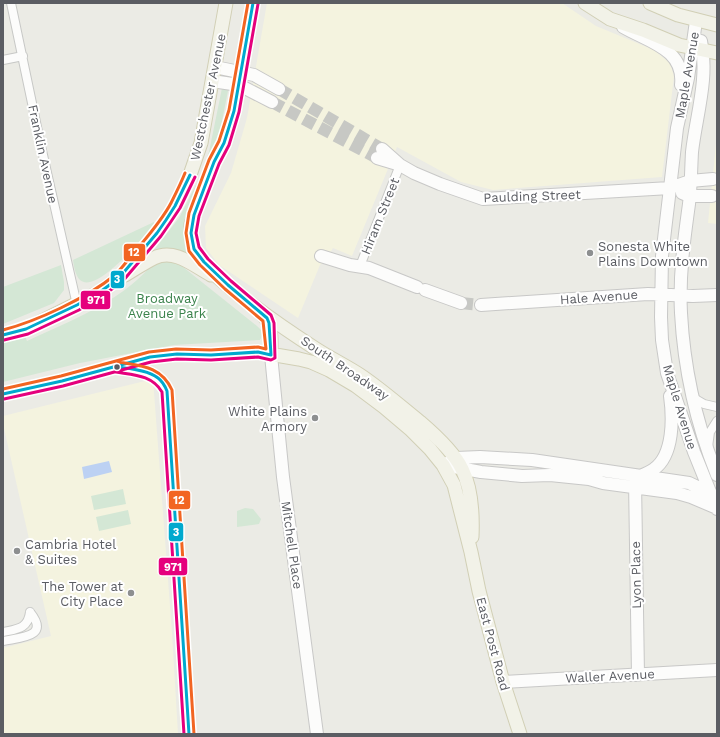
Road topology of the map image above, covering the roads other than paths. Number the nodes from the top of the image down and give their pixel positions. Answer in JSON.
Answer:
{"nodes":[{"id":1,"x":11,"y":3,"type":"edge"},
{"id":2,"x":226,"y":3,"type":"edge"},
{"id":3,"x":253,"y":3,"type":"edge"},
{"id":4,"x":585,"y":3,"type":"edge"},
{"id":5,"x":650,"y":3,"type":"edge"},
{"id":6,"x":610,"y":19,"type":"junction"},
{"id":7,"x":696,"y":20,"type":"junction"},
{"id":8,"x":717,"y":25,"type":"edge"},
{"id":9,"x":698,"y":49,"type":"junction"},
{"id":10,"x":717,"y":54,"type":"edge"},
{"id":11,"x":23,"y":56,"type":"junction"},
{"id":12,"x":3,"y":60,"type":"edge"},
{"id":13,"x":215,"y":66,"type":"junction"},
{"id":14,"x":240,"y":79,"type":"junction"},
{"id":15,"x":212,"y":81,"type":"junction"},
{"id":16,"x":278,"y":89,"type":"tunnel mouth"},
{"id":17,"x":272,"y":102,"type":"tunnel mouth"},
{"id":18,"x":677,"y":128,"type":"junction"},
{"id":19,"x":380,"y":153,"type":"tunnel mouth"},
{"id":20,"x":400,"y":165,"type":"junction"},
{"id":21,"x":714,"y":179,"type":"dead end"},
{"id":22,"x":690,"y":181,"type":"junction"},
{"id":23,"x":670,"y":188,"type":"junction"},
{"id":24,"x":689,"y":196,"type":"junction"},
{"id":25,"x":712,"y":196,"type":"dead end"},
{"id":26,"x":321,"y":256,"type":"dead end"},
{"id":27,"x":360,"y":266,"type":"junction"},
{"id":28,"x":118,"y":278,"type":"junction"},
{"id":29,"x":228,"y":285,"type":"junction"},
{"id":30,"x":661,"y":295,"type":"junction"},
{"id":31,"x":717,"y":295,"type":"edge"},
{"id":32,"x":681,"y":296,"type":"junction"},
{"id":33,"x":460,"y":303,"type":"tunnel mouth"},
{"id":34,"x":77,"y":305,"type":"junction"},
{"id":35,"x":481,"y":305,"type":"tunnel mouth"},
{"id":36,"x":254,"y":306,"type":"junction"},
{"id":37,"x":26,"y":329,"type":"junction"},
{"id":38,"x":3,"y":335,"type":"edge"},
{"id":39,"x":3,"y":344,"type":"edge"},
{"id":40,"x":271,"y":355,"type":"junction"},
{"id":41,"x":117,"y":367,"type":"junction"},
{"id":42,"x":667,"y":373,"type":"junction"},
{"id":43,"x":3,"y":394,"type":"edge"},
{"id":44,"x":692,"y":397,"type":"junction"},
{"id":45,"x":717,"y":407,"type":"edge"},
{"id":46,"x":717,"y":421,"type":"edge"},
{"id":47,"x":708,"y":452,"type":"junction"},
{"id":48,"x":459,"y":464,"type":"junction"},
{"id":49,"x":443,"y":465,"type":"junction"},
{"id":50,"x":638,"y":475,"type":"junction"},
{"id":51,"x":717,"y":475,"type":"edge"},
{"id":52,"x":635,"y":487,"type":"junction"},
{"id":53,"x":715,"y":503,"type":"edge"},
{"id":54,"x":472,"y":552,"type":"junction"},
{"id":55,"x":3,"y":632,"type":"edge"},
{"id":56,"x":3,"y":641,"type":"edge"},
{"id":57,"x":717,"y":670,"type":"edge"},
{"id":58,"x":638,"y":675,"type":"junction"},
{"id":59,"x":503,"y":682,"type":"junction"},
{"id":60,"x":188,"y":734,"type":"edge"},
{"id":61,"x":317,"y":734,"type":"edge"},
{"id":62,"x":520,"y":734,"type":"edge"}],
"edges":[{"from":1,"to":11,"type":"street","name":"Franklin Avenue"},
{"from":2,"to":13,"type":"main road","name":"Westchester Avenue"},
{"from":3,"to":14,"type":"main road","name":"Westchester Avenue"},
{"from":4,"to":6,"type":"main road"},
{"from":5,"to":7,"type":"main road"},
{"from":6,"to":9,"type":"main road"},
{"from":6,"to":18,"type":"main road"},
{"from":7,"to":8,"type":"main road"},
{"from":7,"to":9,"type":"main road","name":"Maple Avenue"},
{"from":9,"to":10,"type":"main road"},
{"from":9,"to":18,"type":"main road","name":"Maple Avenue"},
{"from":9,"to":22,"type":"main road","name":"Maple Avenue"},
{"from":11,"to":12,"type":"street"},
{"from":11,"to":34,"type":"street","name":"Franklin Avenue"},
{"from":13,"to":14,"type":"main road"},
{"from":13,"to":15,"type":"main road","name":"Westchester Avenue"},
{"from":14,"to":15,"type":"main road"},
{"from":14,"to":16,"type":"main road"},
{"from":14,"to":17,"type":"main road"},
{"from":14,"to":29,"type":"main road","name":"Westchester Avenue"},
{"from":15,"to":28,"type":"main road","name":"Westchester Avenue"},
{"from":18,"to":23,"type":"main road","name":"Maple Avenue"},
{"from":19,"to":20,"type":"main road","name":"Paulding Street"},
{"from":20,"to":23,"type":"main road","name":"Paulding Street"},
{"from":20,"to":27,"type":"street","name":"Hiram Street"},
{"from":21,"to":22,"type":"main road","name":"Paulding Street"},
{"from":22,"to":23,"type":"main road","name":"Paulding Street"},
{"from":22,"to":24,"type":"main road","name":"Maple Avenue"},
{"from":23,"to":24,"type":"main road","name":"Paulding Street"},
{"from":23,"to":30,"type":"main road","name":"Maple Avenue"},
{"from":24,"to":25,"type":"main road","name":"Paulding Street"},
{"from":24,"to":32,"type":"main road","name":"Maple Avenue"},
{"from":26,"to":27,"type":"main road"},
{"from":27,"to":33,"type":"main road"},
{"from":28,"to":29,"type":"main road"},
{"from":28,"to":34,"type":"main road","name":"Westchester Avenue"},
{"from":29,"to":36,"type":"main road","name":"South Broadway"},
{"from":30,"to":32,"type":"main road","name":"Hale Avenue"},
{"from":30,"to":35,"type":"main road","name":"Hale Avenue"},
{"from":30,"to":42,"type":"main road","name":"Maple Avenue"},
{"from":31,"to":32,"type":"main road","name":"Hale Avenue"},
{"from":32,"to":44,"type":"main road","name":"Maple Avenue"},
{"from":34,"to":37,"type":"main road","name":"Westchester Avenue"},
{"from":36,"to":40,"type":"main road"},
{"from":36,"to":48,"type":"main road","name":"South Broadway"},
{"from":37,"to":38,"type":"main road","name":"Westchester Avenue"},
{"from":37,"to":39,"type":"main road"},
{"from":40,"to":41,"type":"main road","name":"South Broadway"},
{"from":40,"to":49,"type":"main road","name":"South Broadway"},
{"from":40,"to":61,"type":"main road","name":"Mitchell Place"},
{"from":41,"to":43,"type":"main road","name":"South Broadway"},
{"from":41,"to":60,"type":"main road"},
{"from":42,"to":50,"type":"main road"},
{"from":42,"to":53,"type":"main road","name":"Maple Avenue"},
{"from":44,"to":45,"type":"street"},
{"from":44,"to":47,"type":"main road","name":"Maple Avenue"},
{"from":46,"to":47,"type":"street"},
{"from":47,"to":51,"type":"main road","name":"Maple Avenue"},
{"from":48,"to":49,"type":"main road"},
{"from":48,"to":50,"type":"main road"},
{"from":48,"to":52,"type":"main road"},
{"from":48,"to":54,"type":"main road","name":"East Post Road"},
{"from":49,"to":54,"type":"main road","name":"East Post Road"},
{"from":50,"to":52,"type":"main road","name":"Lyon Place"},
{"from":50,"to":53,"type":"main road"},
{"from":52,"to":53,"type":"main road"},
{"from":52,"to":58,"type":"main road","name":"Lyon Place"},
{"from":54,"to":59,"type":"main road","name":"East Post Road"},
{"from":55,"to":56,"type":"street"},
{"from":57,"to":58,"type":"main road","name":"Waller Avenue"},
{"from":58,"to":59,"type":"main road","name":"Waller Avenue"},
{"from":59,"to":62,"type":"main road","name":"East Post Road"}]}
